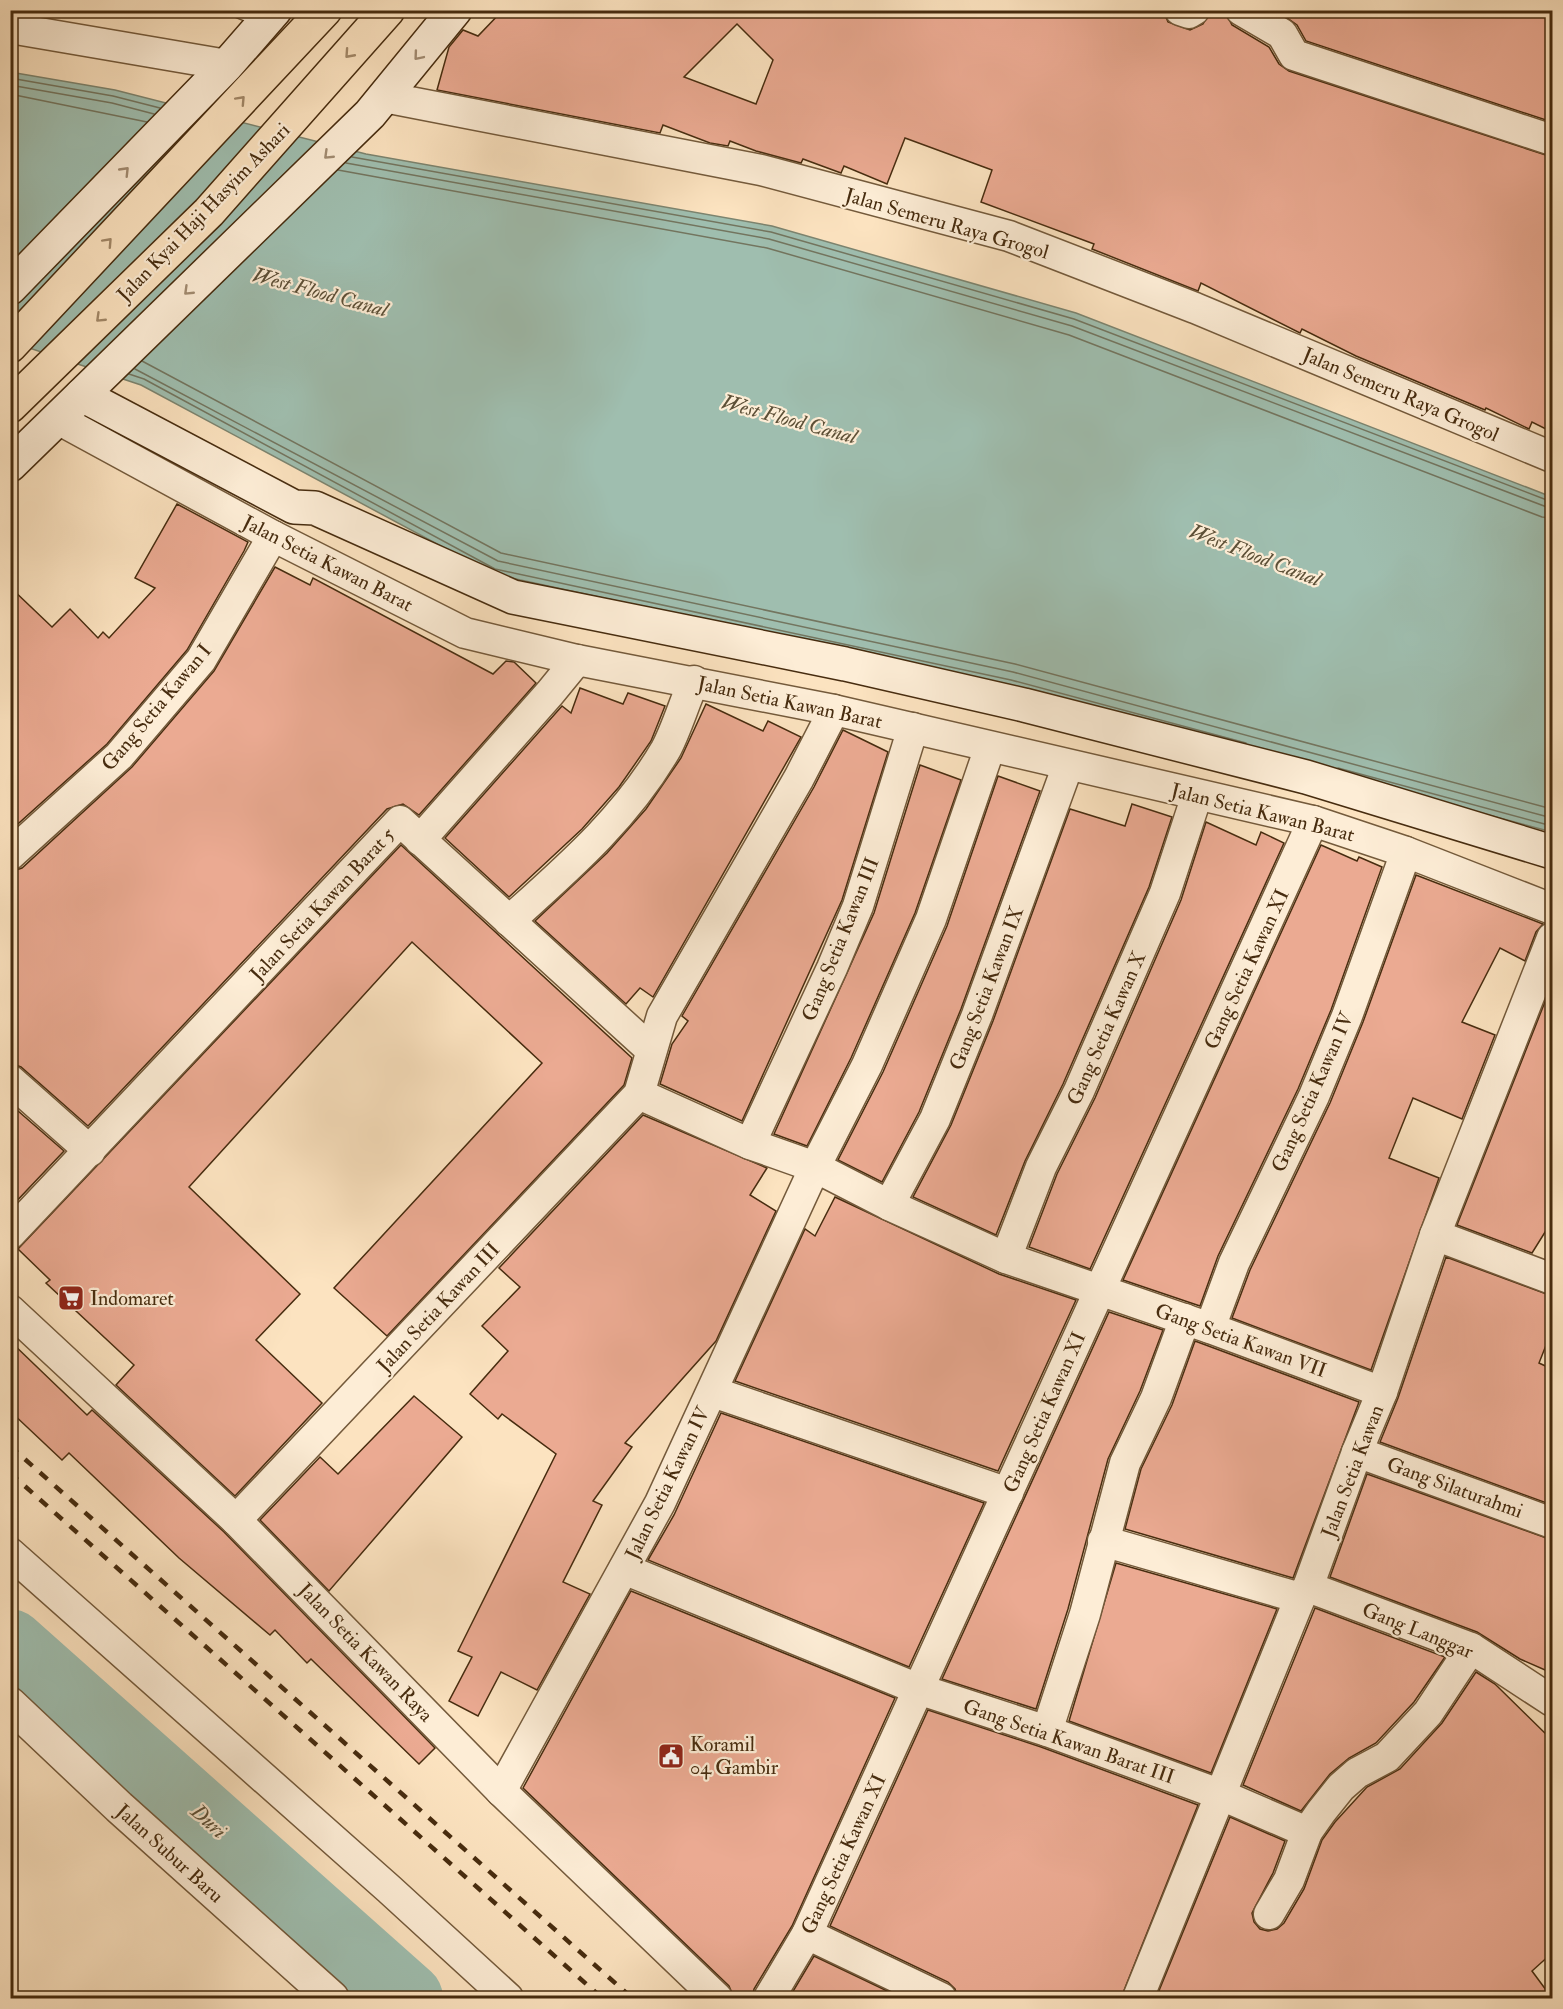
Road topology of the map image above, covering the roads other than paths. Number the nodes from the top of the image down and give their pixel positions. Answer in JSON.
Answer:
{"nodes":[{"id":1,"x":325,"y":10,"type":"edge"},
{"id":2,"x":388,"y":10,"type":"edge"},
{"id":3,"x":455,"y":10,"type":"edge"},
{"id":4,"x":1180,"y":10,"type":"edge"},
{"id":5,"x":1194,"y":10,"type":"edge"},
{"id":6,"x":1241,"y":10,"type":"edge"},
{"id":7,"x":260,"y":14,"type":"edge"},
{"id":8,"x":10,"y":28,"type":"edge"},
{"id":9,"x":217,"y":76,"type":"junction"},
{"id":10,"x":377,"y":105,"type":"junction"},
{"id":11,"x":1552,"y":140,"type":"edge"},
{"id":12,"x":10,"y":288,"type":"edge"},
{"id":13,"x":10,"y":346,"type":"edge"},
{"id":14,"x":91,"y":386,"type":"junction"},
{"id":15,"x":10,"y":406,"type":"edge"},
{"id":16,"x":58,"y":419,"type":"junction"},
{"id":17,"x":1552,"y":457,"type":"edge"},
{"id":18,"x":10,"y":465,"type":"edge"},
{"id":19,"x":273,"y":536,"type":"junction"},
{"id":20,"x":577,"y":660,"type":"junction"},
{"id":21,"x":694,"y":681,"type":"junction"},
{"id":22,"x":834,"y":710,"type":"junction"},
{"id":23,"x":913,"y":728,"type":"junction"},
{"id":24,"x":990,"y":747,"type":"junction"},
{"id":25,"x":1068,"y":765,"type":"junction"},
{"id":26,"x":1197,"y":795,"type":"junction"},
{"id":27,"x":1313,"y":822,"type":"junction"},
{"id":28,"x":420,"y":840,"type":"junction"},
{"id":29,"x":1406,"y":852,"type":"junction"},
{"id":30,"x":1552,"y":852,"type":"edge"},
{"id":31,"x":10,"y":855,"type":"edge"},
{"id":32,"x":1552,"y":909,"type":"edge"},
{"id":33,"x":509,"y":921,"type":"junction"},
{"id":34,"x":1552,"y":938,"type":"edge"},
{"id":35,"x":651,"y":1050,"type":"junction"},
{"id":36,"x":10,"y":1080,"type":"edge"},
{"id":37,"x":639,"y":1094,"type":"junction"},
{"id":38,"x":750,"y":1144,"type":"junction"},
{"id":39,"x":90,"y":1150,"type":"junction"},
{"id":40,"x":815,"y":1167,"type":"junction"},
{"id":41,"x":889,"y":1205,"type":"junction"},
{"id":42,"x":10,"y":1234,"type":"edge"},
{"id":43,"x":1435,"y":1235,"type":"junction"},
{"id":44,"x":1006,"y":1258,"type":"junction"},
{"id":45,"x":1552,"y":1279,"type":"edge"},
{"id":46,"x":1099,"y":1288,"type":"junction"},
{"id":47,"x":10,"y":1310,"type":"edge"},
{"id":48,"x":1198,"y":1323,"type":"junction"},
{"id":49,"x":713,"y":1392,"type":"junction"},
{"id":50,"x":1383,"y":1392,"type":"junction"},
{"id":51,"x":1357,"y":1452,"type":"junction"},
{"id":52,"x":1008,"y":1493,"type":"junction"},
{"id":53,"x":236,"y":1520,"type":"junction"},
{"id":54,"x":1552,"y":1523,"type":"edge"},
{"id":55,"x":1103,"y":1541,"type":"junction"},
{"id":56,"x":10,"y":1553,"type":"edge"},
{"id":57,"x":624,"y":1569,"type":"junction"},
{"id":58,"x":1304,"y":1593,"type":"junction"},
{"id":59,"x":1471,"y":1648,"type":"junction"},
{"id":60,"x":918,"y":1689,"type":"junction"},
{"id":61,"x":1552,"y":1701,"type":"edge"},
{"id":62,"x":10,"y":1704,"type":"edge"},
{"id":63,"x":1047,"y":1731,"type":"junction"},
{"id":64,"x":501,"y":1791,"type":"junction"},
{"id":65,"x":1219,"y":1794,"type":"junction"},
{"id":66,"x":1307,"y":1832,"type":"junction"},
{"id":67,"x":1269,"y":1914,"type":"dead end"},
{"id":68,"x":807,"y":1934,"type":"junction"},
{"id":69,"x":332,"y":1998,"type":"edge"},
{"id":70,"x":508,"y":1998,"type":"edge"},
{"id":71,"x":717,"y":1998,"type":"edge"},
{"id":72,"x":769,"y":1998,"type":"edge"},
{"id":73,"x":941,"y":1998,"type":"edge"},
{"id":74,"x":1138,"y":1998,"type":"edge"}],
"edges":[{"from":13,"to":1,"type":"main road","one_way":true},
{"from":2,"to":15,"type":"main road","name":"Jalan Kyai Haji Hasyim Ashari","one_way":true},
{"from":3,"to":10,"type":"main road","one_way":true},
{"from":4,"to":5,"type":"street"},
{"from":6,"to":11,"type":"street"},
{"from":7,"to":9,"type":"main road"},
{"from":8,"to":9,"type":"street"},
{"from":12,"to":9,"type":"main road","one_way":true},
{"from":10,"to":14,"type":"main road","one_way":true},
{"from":10,"to":17,"type":"street","name":"Jalan Semeru Raya Grogol"},
{"from":14,"to":16,"type":"main road"},
{"from":14,"to":30,"type":"main road"},
{"from":16,"to":18,"type":"main road"},
{"from":16,"to":19,"type":"street","name":"Jalan Setia Kawan Barat"},
{"from":19,"to":20,"type":"street","name":"Jalan Setia Kawan Barat"},
{"from":19,"to":31,"type":"street","name":"Gang Setia Kawan I"},
{"from":20,"to":21,"type":"street","name":"Jalan Setia Kawan Barat"},
{"from":20,"to":28,"type":"street"},
{"from":21,"to":22,"type":"street","name":"Jalan Setia Kawan Barat"},
{"from":21,"to":33,"type":"street"},
{"from":22,"to":23,"type":"street","name":"Jalan Setia Kawan Barat"},
{"from":22,"to":35,"type":"street"},
{"from":23,"to":24,"type":"street","name":"Jalan Setia Kawan Barat"},
{"from":23,"to":38,"type":"street","name":"Gang Setia Kawan III"},
{"from":24,"to":25,"type":"street","name":"Jalan Setia Kawan Barat"},
{"from":24,"to":40,"type":"street"},
{"from":25,"to":26,"type":"street","name":"Jalan Setia Kawan Barat"},
{"from":25,"to":41,"type":"street","name":"Gang Setia Kawan IX"},
{"from":26,"to":27,"type":"street","name":"Jalan Setia Kawan Barat"},
{"from":26,"to":44,"type":"street","name":"Gang Setia Kawan X"},
{"from":27,"to":29,"type":"street","name":"Jalan Setia Kawan Barat"},
{"from":27,"to":46,"type":"street","name":"Gang Setia Kawan XI"},
{"from":28,"to":33,"type":"street","name":"Jalan Setia Kawan Barat 5"},
{"from":28,"to":39,"type":"street","name":"Jalan Setia Kawan Barat 5"},
{"from":29,"to":32,"type":"street","name":"Jalan Setia Kawan Barat"},
{"from":29,"to":48,"type":"street","name":"Gang Setia Kawan IV"},
{"from":33,"to":35,"type":"street","name":"Jalan Setia Kawan Barat 5"},
{"from":34,"to":43,"type":"street","name":"Jalan Setia Kawan"},
{"from":35,"to":37,"type":"street"},
{"from":36,"to":39,"type":"street"},
{"from":37,"to":38,"type":"street","name":"Gang Setia Kawan VII"},
{"from":37,"to":53,"type":"street","name":"Jalan Setia Kawan III"},
{"from":38,"to":40,"type":"street","name":"Gang Setia Kawan VII"},
{"from":39,"to":42,"type":"street","name":"Jalan Setia Kawan Barat 5"},
{"from":40,"to":41,"type":"street","name":"Gang Setia Kawan VII"},
{"from":40,"to":49,"type":"street","name":"Jalan Setia Kawan IV"},
{"from":41,"to":44,"type":"street","name":"Gang Setia Kawan VII"},
{"from":43,"to":45,"type":"street"},
{"from":43,"to":50,"type":"street","name":"Jalan Setia Kawan"},
{"from":44,"to":46,"type":"street","name":"Gang Setia Kawan VII"},
{"from":46,"to":48,"type":"street","name":"Gang Setia Kawan VII"},
{"from":46,"to":52,"type":"street","name":"Gang Setia Kawan XI"},
{"from":47,"to":53,"type":"street","name":"Jalan Setia Kawan Raya"},
{"from":48,"to":50,"type":"street","name":"Gang Setia Kawan VII"},
{"from":48,"to":55,"type":"street","name":"Gang Setia Kawan IV"},
{"from":49,"to":52,"type":"street"},
{"from":49,"to":57,"type":"street","name":"Jalan Setia Kawan IV"},
{"from":50,"to":51,"type":"street","name":"Jalan Setia Kawan"},
{"from":51,"to":54,"type":"street","name":"Gang Silaturahmi"},
{"from":51,"to":58,"type":"street","name":"Jalan Setia Kawan"},
{"from":52,"to":60,"type":"street","name":"Gang Setia Kawan XI"},
{"from":53,"to":64,"type":"street","name":"Jalan Setia Kawan Raya"},
{"from":55,"to":58,"type":"street","name":"Gang Langgar"},
{"from":55,"to":63,"type":"street","name":"Gang Setia Kawan IV"},
{"from":56,"to":70,"type":"street"},
{"from":57,"to":60,"type":"street","name":"Gang Setia Kawan Barat III"},
{"from":57,"to":64,"type":"street","name":"Jalan Setia Kawan IV"},
{"from":58,"to":59,"type":"street","name":"Gang Langgar"},
{"from":58,"to":65,"type":"street","name":"Jalan Setia Kawan"},
{"from":59,"to":61,"type":"street","name":"Gang Langgar"},
{"from":59,"to":66,"type":"street"},
{"from":60,"to":63,"type":"street","name":"Gang Setia Kawan Barat III"},
{"from":60,"to":68,"type":"street","name":"Gang Setia Kawan XI"},
{"from":62,"to":69,"type":"main road","name":"Jalan Subur Baru"},
{"from":63,"to":65,"type":"street","name":"Gang Setia Kawan Barat III"},
{"from":64,"to":71,"type":"street","name":"Jalan Setia Kawan Raya"},
{"from":65,"to":66,"type":"street","name":"Gang Setia Kawan Barat III"},
{"from":65,"to":74,"type":"street","name":"Jalan Setia Kawan"},
{"from":66,"to":67,"type":"street"},
{"from":68,"to":72,"type":"street","name":"Gang Setia Kawan XI"},
{"from":68,"to":73,"type":"street"}]}
